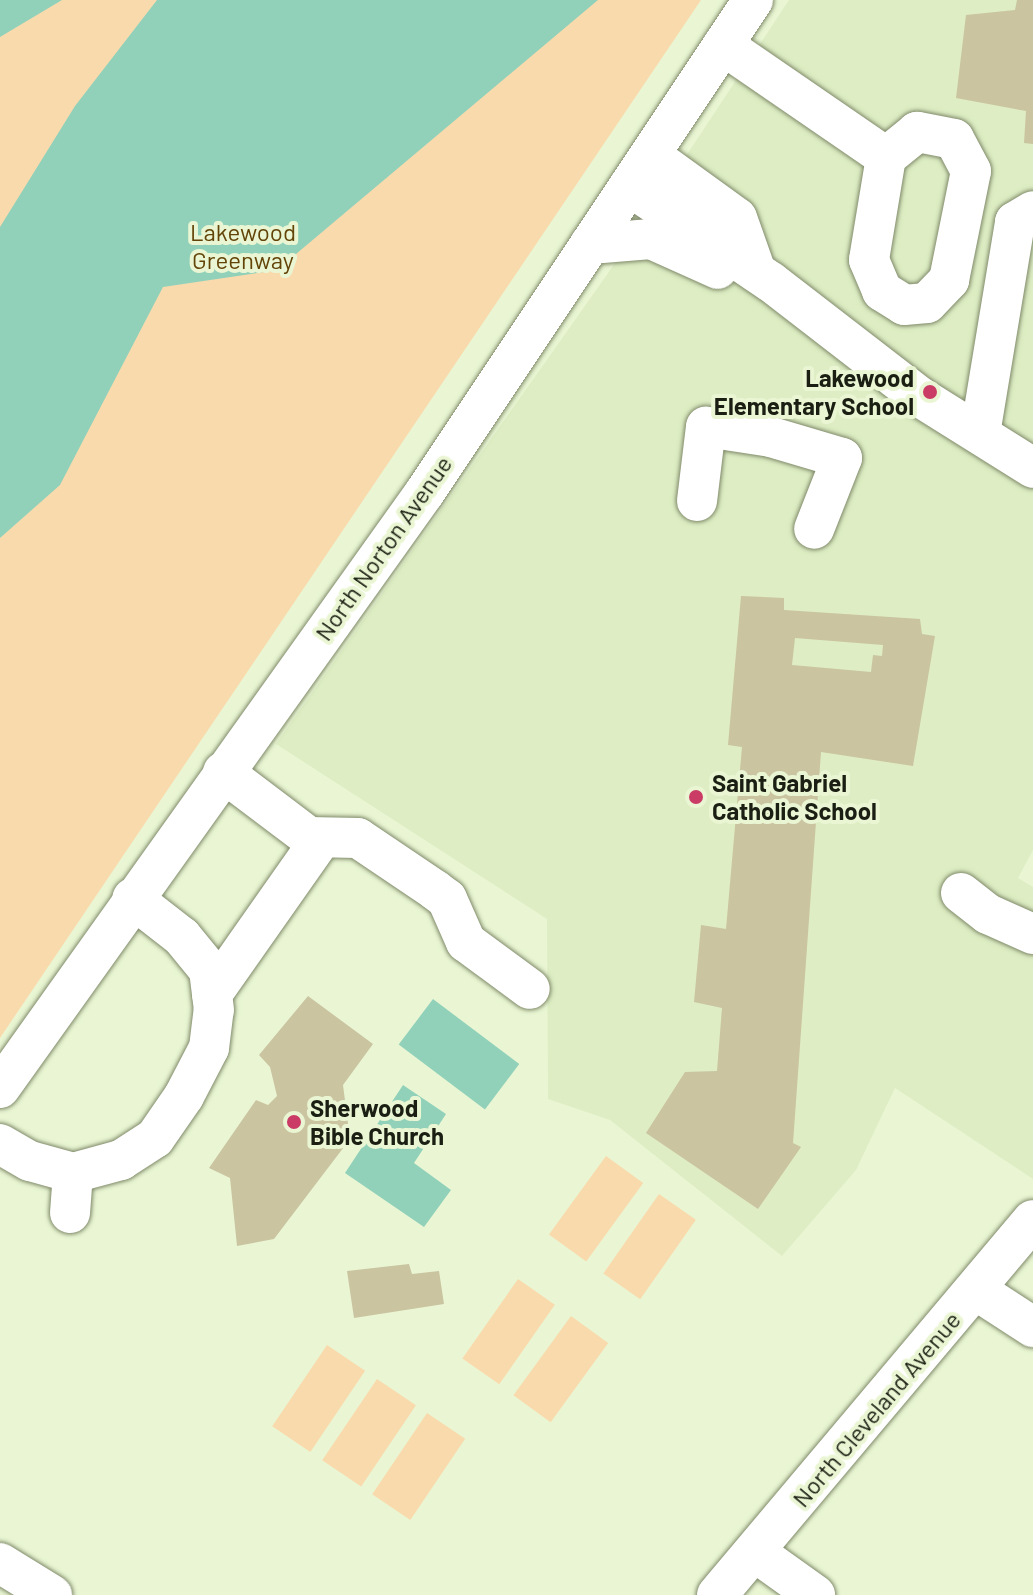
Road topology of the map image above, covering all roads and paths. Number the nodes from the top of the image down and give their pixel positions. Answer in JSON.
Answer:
{"nodes":[{"id":1,"x":753,"y":0,"type":"edge"},
{"id":2,"x":723,"y":45,"type":"junction"},
{"id":3,"x":886,"y":157,"type":"dead end"},
{"id":4,"x":639,"y":170,"type":"junction"},
{"id":5,"x":1033,"y":211,"type":"edge"},
{"id":6,"x":590,"y":244,"type":"junction"},
{"id":7,"x":756,"y":272,"type":"junction"},
{"id":8,"x":980,"y":434,"type":"junction"},
{"id":9,"x":1033,"y":468,"type":"edge"},
{"id":10,"x":697,"y":501,"type":"dead end"},
{"id":11,"x":814,"y":529,"type":"dead end"},
{"id":12,"x":223,"y":772,"type":"junction"},
{"id":13,"x":321,"y":839,"type":"junction"},
{"id":14,"x":961,"y":893,"type":"dead end"},
{"id":15,"x":132,"y":898,"type":"junction"},
{"id":16,"x":1033,"y":934,"type":"edge"},
{"id":17,"x":530,"y":989,"type":"dead end"},
{"id":18,"x":212,"y":994,"type":"junction"},
{"id":19,"x":0,"y":1088,"type":"edge"},
{"id":20,"x":0,"y":1144,"type":"edge"},
{"id":21,"x":73,"y":1173,"type":"junction"},
{"id":22,"x":70,"y":1213,"type":"dead end"},
{"id":23,"x":1033,"y":1220,"type":"edge"},
{"id":24,"x":976,"y":1290,"type":"junction"},
{"id":25,"x":1033,"y":1327,"type":"edge"},
{"id":26,"x":755,"y":1552,"type":"junction"},
{"id":27,"x":0,"y":1563,"type":"edge"},
{"id":28,"x":52,"y":1595,"type":"edge"},
{"id":29,"x":717,"y":1595,"type":"edge"},
{"id":30,"x":815,"y":1595,"type":"edge"}],
"edges":[{"from":1,"to":2,"type":"street","name":"North Norton Avenue"},
{"from":2,"to":3,"type":"street"},
{"from":2,"to":4,"type":"street","name":"North Norton Avenue"},
{"from":4,"to":6,"type":"street","name":"North Norton Avenue"},
{"from":4,"to":7,"type":"street"},
{"from":5,"to":8,"type":"street"},
{"from":6,"to":7,"type":"street"},
{"from":6,"to":12,"type":"street","name":"North Norton Avenue"},
{"from":7,"to":8,"type":"street"},
{"from":8,"to":9,"type":"street"},
{"from":10,"to":11,"type":"street"},
{"from":12,"to":13,"type":"street"},
{"from":12,"to":15,"type":"street","name":"North Norton Avenue"},
{"from":13,"to":17,"type":"street"},
{"from":13,"to":18,"type":"street"},
{"from":14,"to":16,"type":"street"},
{"from":15,"to":18,"type":"street"},
{"from":15,"to":19,"type":"street","name":"North Norton Avenue"},
{"from":18,"to":21,"type":"street"},
{"from":20,"to":21,"type":"street"},
{"from":21,"to":22,"type":"street"},
{"from":23,"to":24,"type":"street","name":"North Cleveland Avenue"},
{"from":24,"to":25,"type":"street"},
{"from":24,"to":26,"type":"street","name":"North Cleveland Avenue"},
{"from":26,"to":29,"type":"street","name":"North Cleveland Avenue"},
{"from":26,"to":30,"type":"street"},
{"from":27,"to":28,"type":"street"}]}
